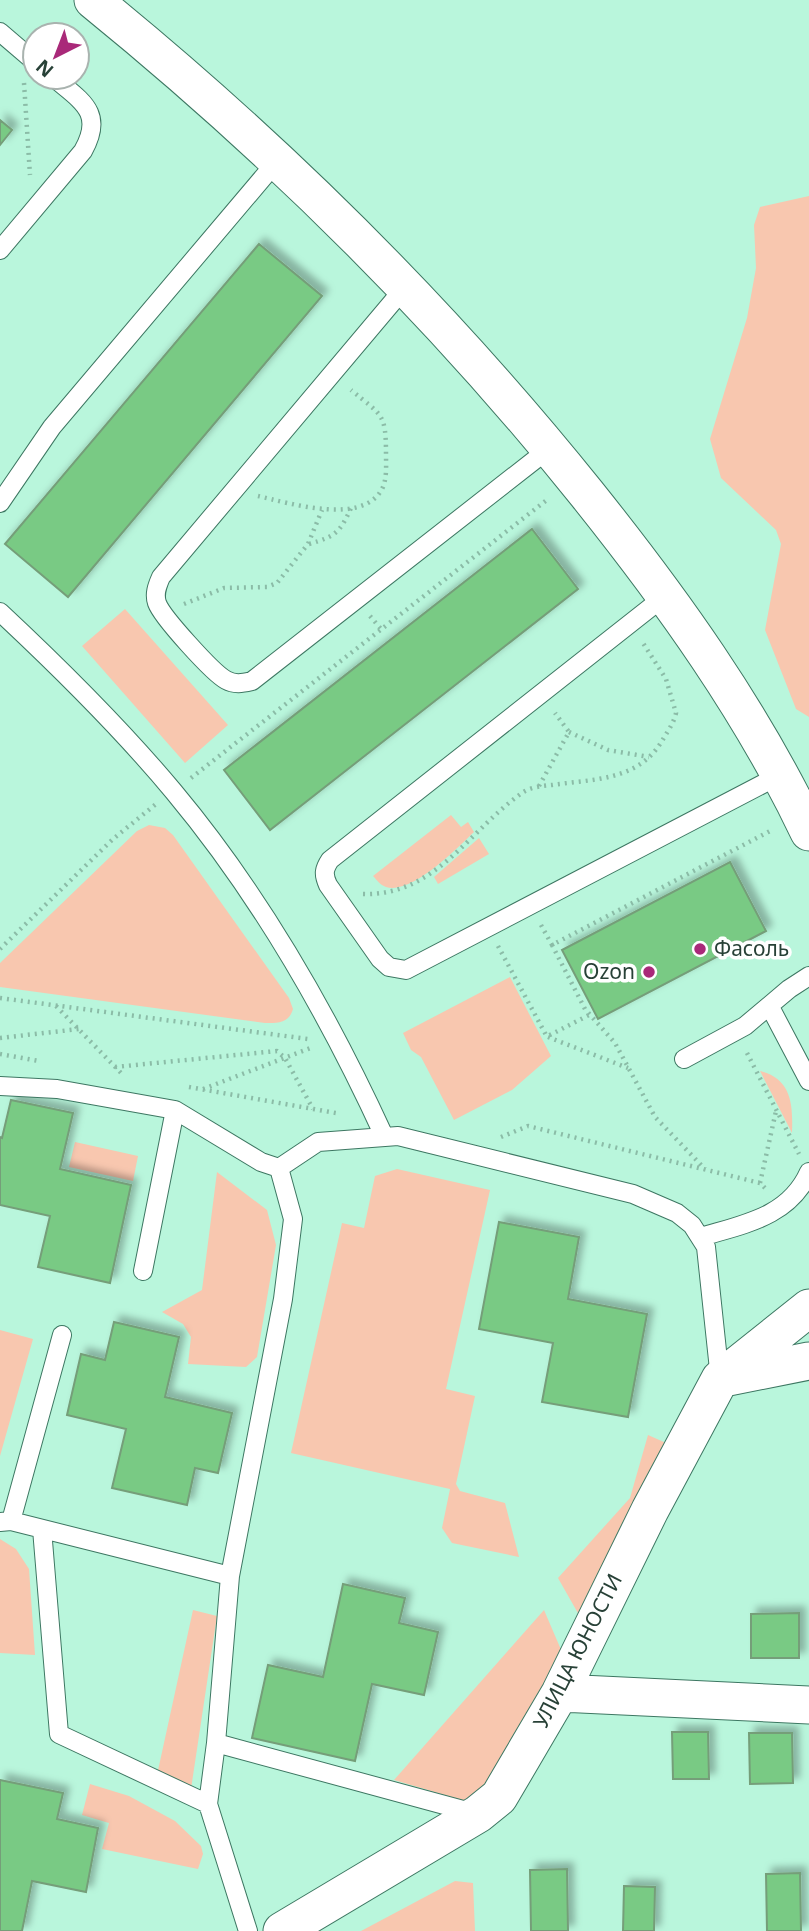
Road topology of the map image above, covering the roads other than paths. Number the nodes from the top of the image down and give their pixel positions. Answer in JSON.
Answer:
{"nodes":[{"id":1,"x":93,"y":0,"type":"edge"},
{"id":2,"x":0,"y":32,"type":"edge"},
{"id":3,"x":21,"y":50,"type":"edge"},
{"id":4,"x":69,"y":91,"type":"edge"},
{"id":5,"x":277,"y":161,"type":"junction"},
{"id":6,"x":0,"y":250,"type":"edge"},
{"id":7,"x":407,"y":286,"type":"junction"},
{"id":8,"x":550,"y":448,"type":"junction"},
{"id":9,"x":0,"y":503,"type":"edge"},
{"id":10,"x":665,"y":596,"type":"junction"},
{"id":11,"x":0,"y":612,"type":"edge"},
{"id":12,"x":780,"y":775,"type":"junction"},
{"id":13,"x":805,"y":823,"type":"edge"},
{"id":14,"x":809,"y":976,"type":"edge"},
{"id":15,"x":770,"y":1007,"type":"junction"},
{"id":16,"x":684,"y":1059,"type":"dead end"},
{"id":17,"x":809,"y":1081,"type":"edge"},
{"id":18,"x":0,"y":1086,"type":"edge"},
{"id":19,"x":175,"y":1110,"type":"junction"},
{"id":20,"x":384,"y":1136,"type":"junction"},
{"id":21,"x":278,"y":1168,"type":"junction"},
{"id":22,"x":809,"y":1172,"type":"edge"},
{"id":23,"x":701,"y":1237,"type":"junction"},
{"id":24,"x":143,"y":1271,"type":"dead end"},
{"id":25,"x":809,"y":1308,"type":"edge"},
{"id":26,"x":62,"y":1335,"type":"dead end"},
{"id":27,"x":809,"y":1361,"type":"edge"},
{"id":28,"x":720,"y":1379,"type":"junction"},
{"id":29,"x":5,"y":1521,"type":"edge"},
{"id":30,"x":42,"y":1529,"type":"junction"},
{"id":31,"x":230,"y":1576,"type":"junction"},
{"id":32,"x":560,"y":1693,"type":"junction"},
{"id":33,"x":809,"y":1704,"type":"edge"},
{"id":34,"x":216,"y":1743,"type":"junction"},
{"id":35,"x":208,"y":1804,"type":"junction"},
{"id":36,"x":478,"y":1814,"type":"junction"},
{"id":37,"x":247,"y":1931,"type":"edge"},
{"id":38,"x":282,"y":1931,"type":"edge"}],
"edges":[{"from":1,"to":5,"type":"street"},
{"from":2,"to":3,"type":"lane"},
{"from":4,"to":6,"type":"lane"},
{"from":5,"to":7,"type":"street"},
{"from":5,"to":9,"type":"lane"},
{"from":7,"to":8,"type":"street"},
{"from":7,"to":8,"type":"lane"},
{"from":8,"to":10,"type":"street"},
{"from":10,"to":12,"type":"street"},
{"from":10,"to":12,"type":"lane"},
{"from":11,"to":20,"type":"lane"},
{"from":12,"to":13,"type":"street"},
{"from":14,"to":15,"type":"lane"},
{"from":15,"to":16,"type":"lane"},
{"from":15,"to":17,"type":"lane"},
{"from":18,"to":19,"type":"lane"},
{"from":19,"to":21,"type":"lane"},
{"from":19,"to":24,"type":"lane"},
{"from":20,"to":21,"type":"lane"},
{"from":20,"to":23,"type":"lane"},
{"from":21,"to":31,"type":"lane"},
{"from":22,"to":23,"type":"lane"},
{"from":23,"to":28,"type":"lane"},
{"from":25,"to":28,"type":"street","name":"УЛИЦА ЮНОСТИ"},
{"from":26,"to":29,"type":"lane"},
{"from":27,"to":28,"type":"street"},
{"from":28,"to":32,"type":"street","name":"УЛИЦА ЮНОСТИ"},
{"from":29,"to":30,"type":"lane"},
{"from":30,"to":31,"type":"lane"},
{"from":30,"to":35,"type":"lane"},
{"from":31,"to":34,"type":"lane"},
{"from":32,"to":33,"type":"street"},
{"from":32,"to":36,"type":"street","name":"УЛИЦА ЮНОСТИ"},
{"from":34,"to":35,"type":"lane"},
{"from":34,"to":36,"type":"lane"},
{"from":35,"to":37,"type":"lane"},
{"from":36,"to":38,"type":"street","name":"УЛИЦА ЮНОСТИ"}]}
